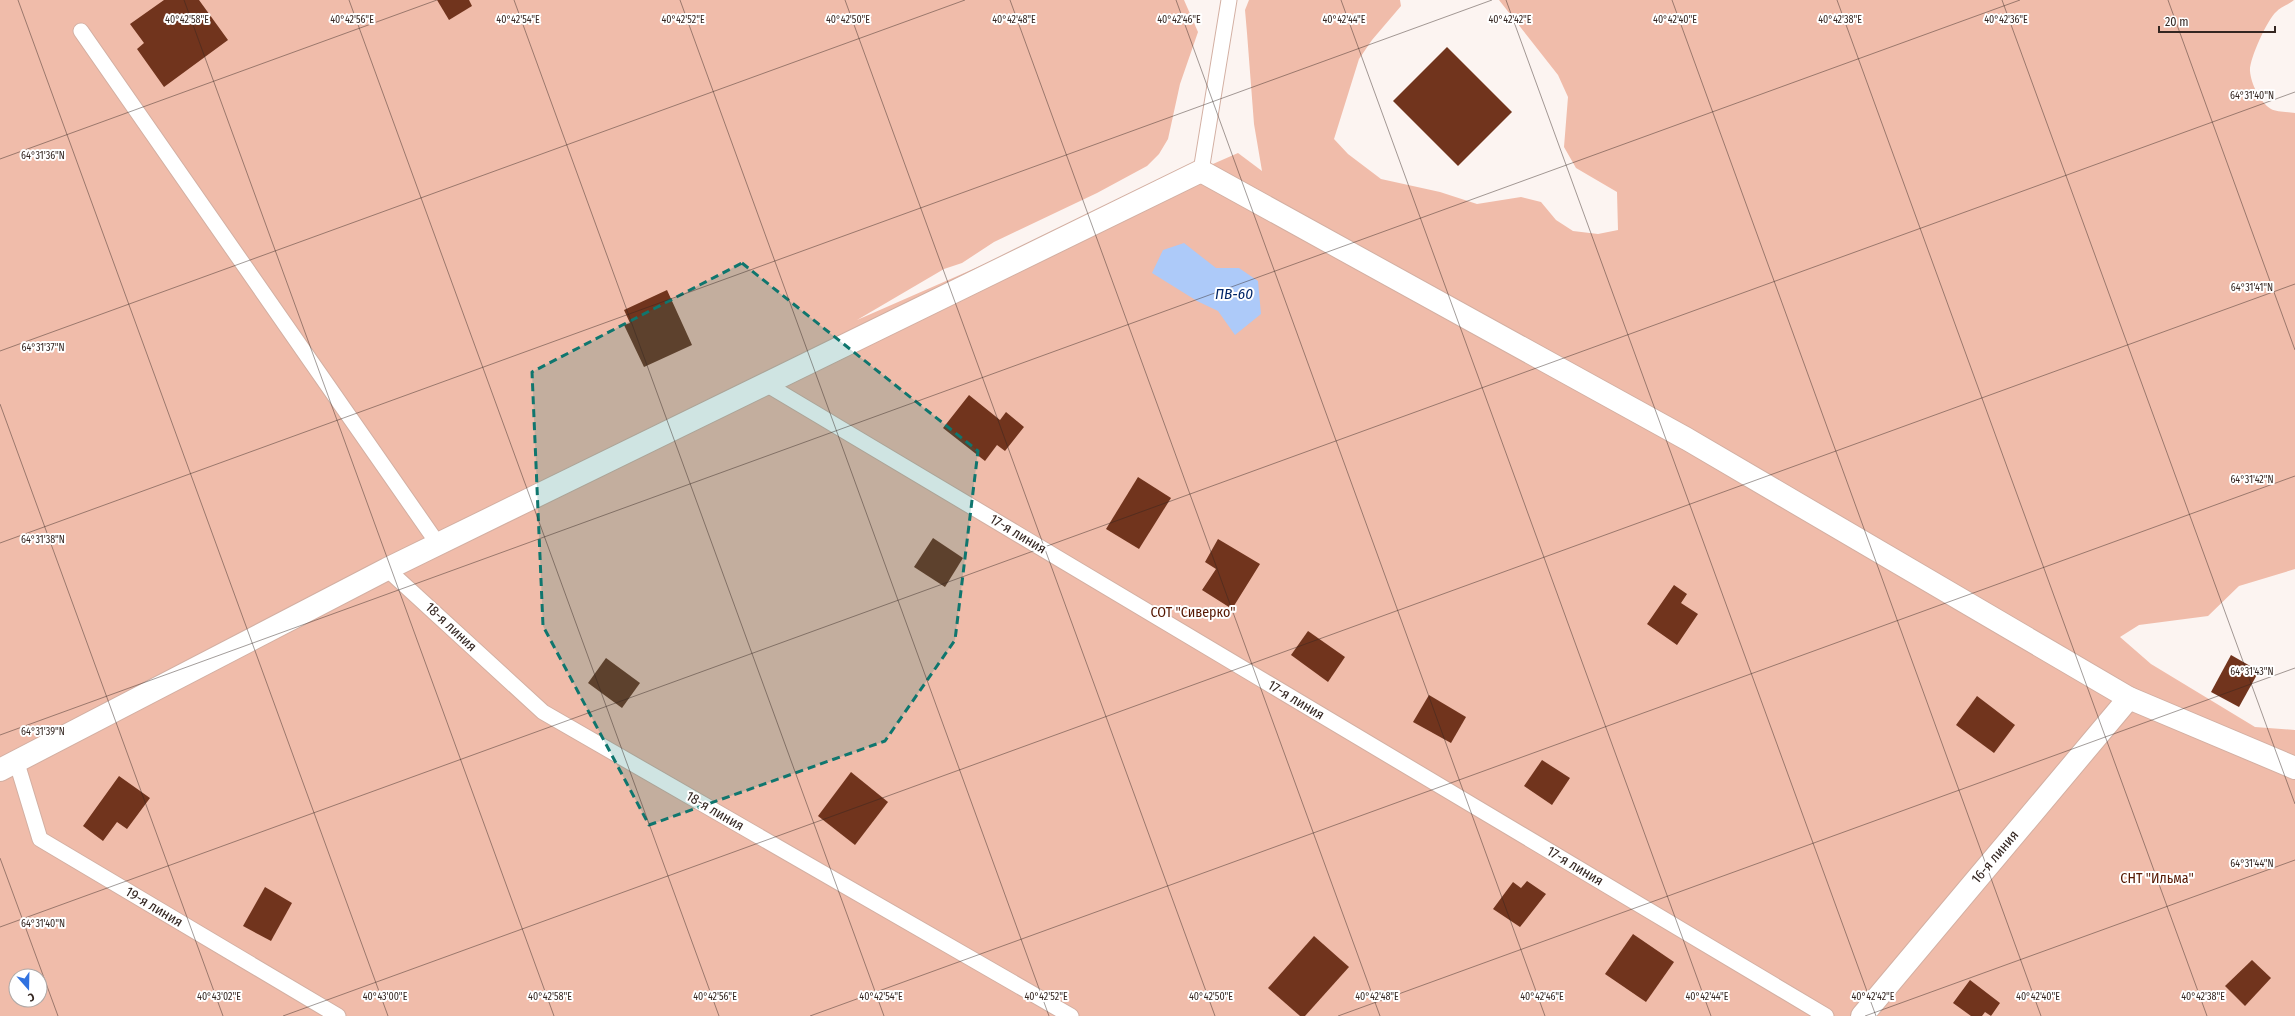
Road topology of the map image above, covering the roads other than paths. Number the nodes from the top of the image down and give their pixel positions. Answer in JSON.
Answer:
{"nodes":[{"id":1,"x":1228,"y":0,"type":"edge"},
{"id":2,"x":81,"y":31,"type":"dead end"},
{"id":3,"x":1201,"y":171,"type":"junction"},
{"id":4,"x":766,"y":384,"type":"junction"},
{"id":5,"x":438,"y":544,"type":"junction"},
{"id":6,"x":387,"y":568,"type":"junction"},
{"id":7,"x":2128,"y":698,"type":"junction"},
{"id":8,"x":8,"y":765,"type":"edge"},
{"id":9,"x":2295,"y":768,"type":"edge"},
{"id":10,"x":338,"y":1016,"type":"edge"},
{"id":11,"x":1071,"y":1016,"type":"edge"},
{"id":12,"x":1826,"y":1016,"type":"edge"},
{"id":13,"x":1862,"y":1016,"type":"edge"}],
"edges":[{"from":1,"to":3,"type":"lane"},
{"from":2,"to":5,"type":"lane"},
{"from":3,"to":4,"type":"street"},
{"from":3,"to":7,"type":"street"},
{"from":4,"to":5,"type":"street"},
{"from":4,"to":12,"type":"lane","name":"17-я линия"},
{"from":5,"to":6,"type":"street"},
{"from":6,"to":8,"type":"street"},
{"from":6,"to":11,"type":"lane","name":"18-я линия"},
{"from":7,"to":9,"type":"street"},
{"from":7,"to":13,"type":"street","name":"16-я линия"},
{"from":8,"to":10,"type":"lane","name":"19-я линия"}]}
